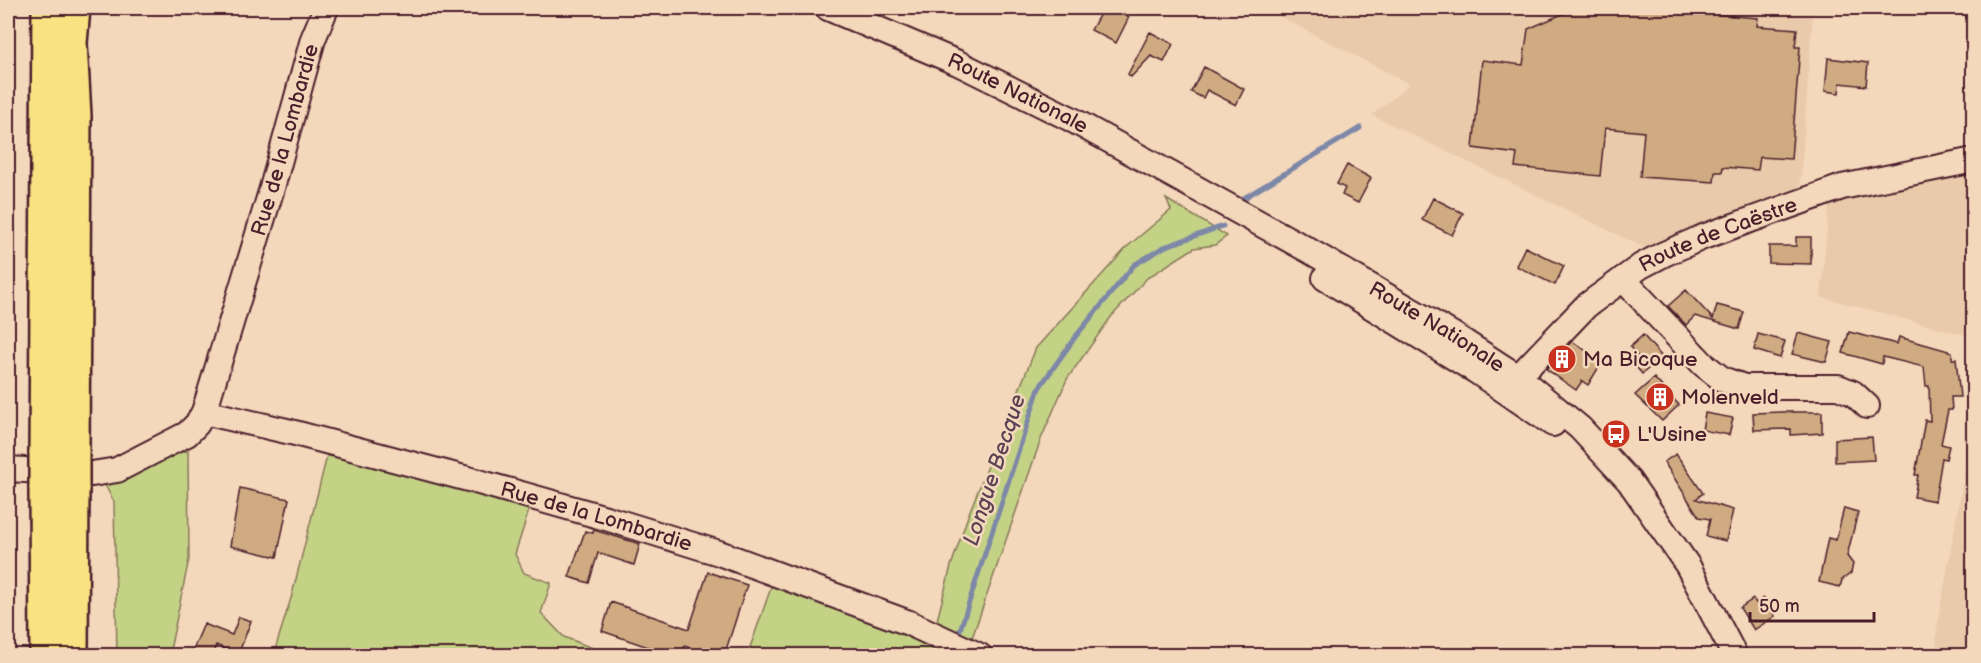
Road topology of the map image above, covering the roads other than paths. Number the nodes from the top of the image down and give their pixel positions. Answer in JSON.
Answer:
{"nodes":[{"id":1,"x":49,"y":8,"type":"edge"},
{"id":2,"x":73,"y":8,"type":"edge"},
{"id":3,"x":327,"y":8,"type":"edge"},
{"id":4,"x":828,"y":8,"type":"edge"},
{"id":5,"x":1974,"y":160,"type":"edge"},
{"id":6,"x":1623,"y":279,"type":"junction"},
{"id":7,"x":1513,"y":385,"type":"junction"},
{"id":8,"x":1867,"y":406,"type":"dead end"},
{"id":9,"x":204,"y":412,"type":"junction"},
{"id":10,"x":59,"y":453,"type":"junction"},
{"id":11,"x":8,"y":469,"type":"edge"},
{"id":12,"x":59,"y":487,"type":"junction"},
{"id":13,"x":980,"y":655,"type":"edge"},
{"id":14,"x":46,"y":656,"type":"edge"},
{"id":15,"x":71,"y":656,"type":"edge"},
{"id":16,"x":1735,"y":656,"type":"edge"}],
"edges":[{"from":1,"to":10,"type":"highway"},
{"from":2,"to":10,"type":"highway"},
{"from":3,"to":9,"type":"street","name":"Rue de la Lombardie"},
{"from":4,"to":7,"type":"street","name":"Route Nationale"},
{"from":5,"to":6,"type":"street","name":"Route de Caëstre"},
{"from":6,"to":7,"type":"street","name":"Route de Caëstre"},
{"from":6,"to":8,"type":"street"},
{"from":7,"to":16,"type":"street","name":"Route Nationale"},
{"from":9,"to":11,"type":"street","name":"Rue de la Lombardie"},
{"from":9,"to":13,"type":"street","name":"Rue de la Lombardie"},
{"from":10,"to":12,"type":"highway","bridge":true},
{"from":12,"to":14,"type":"highway"},
{"from":12,"to":15,"type":"highway"}]}
